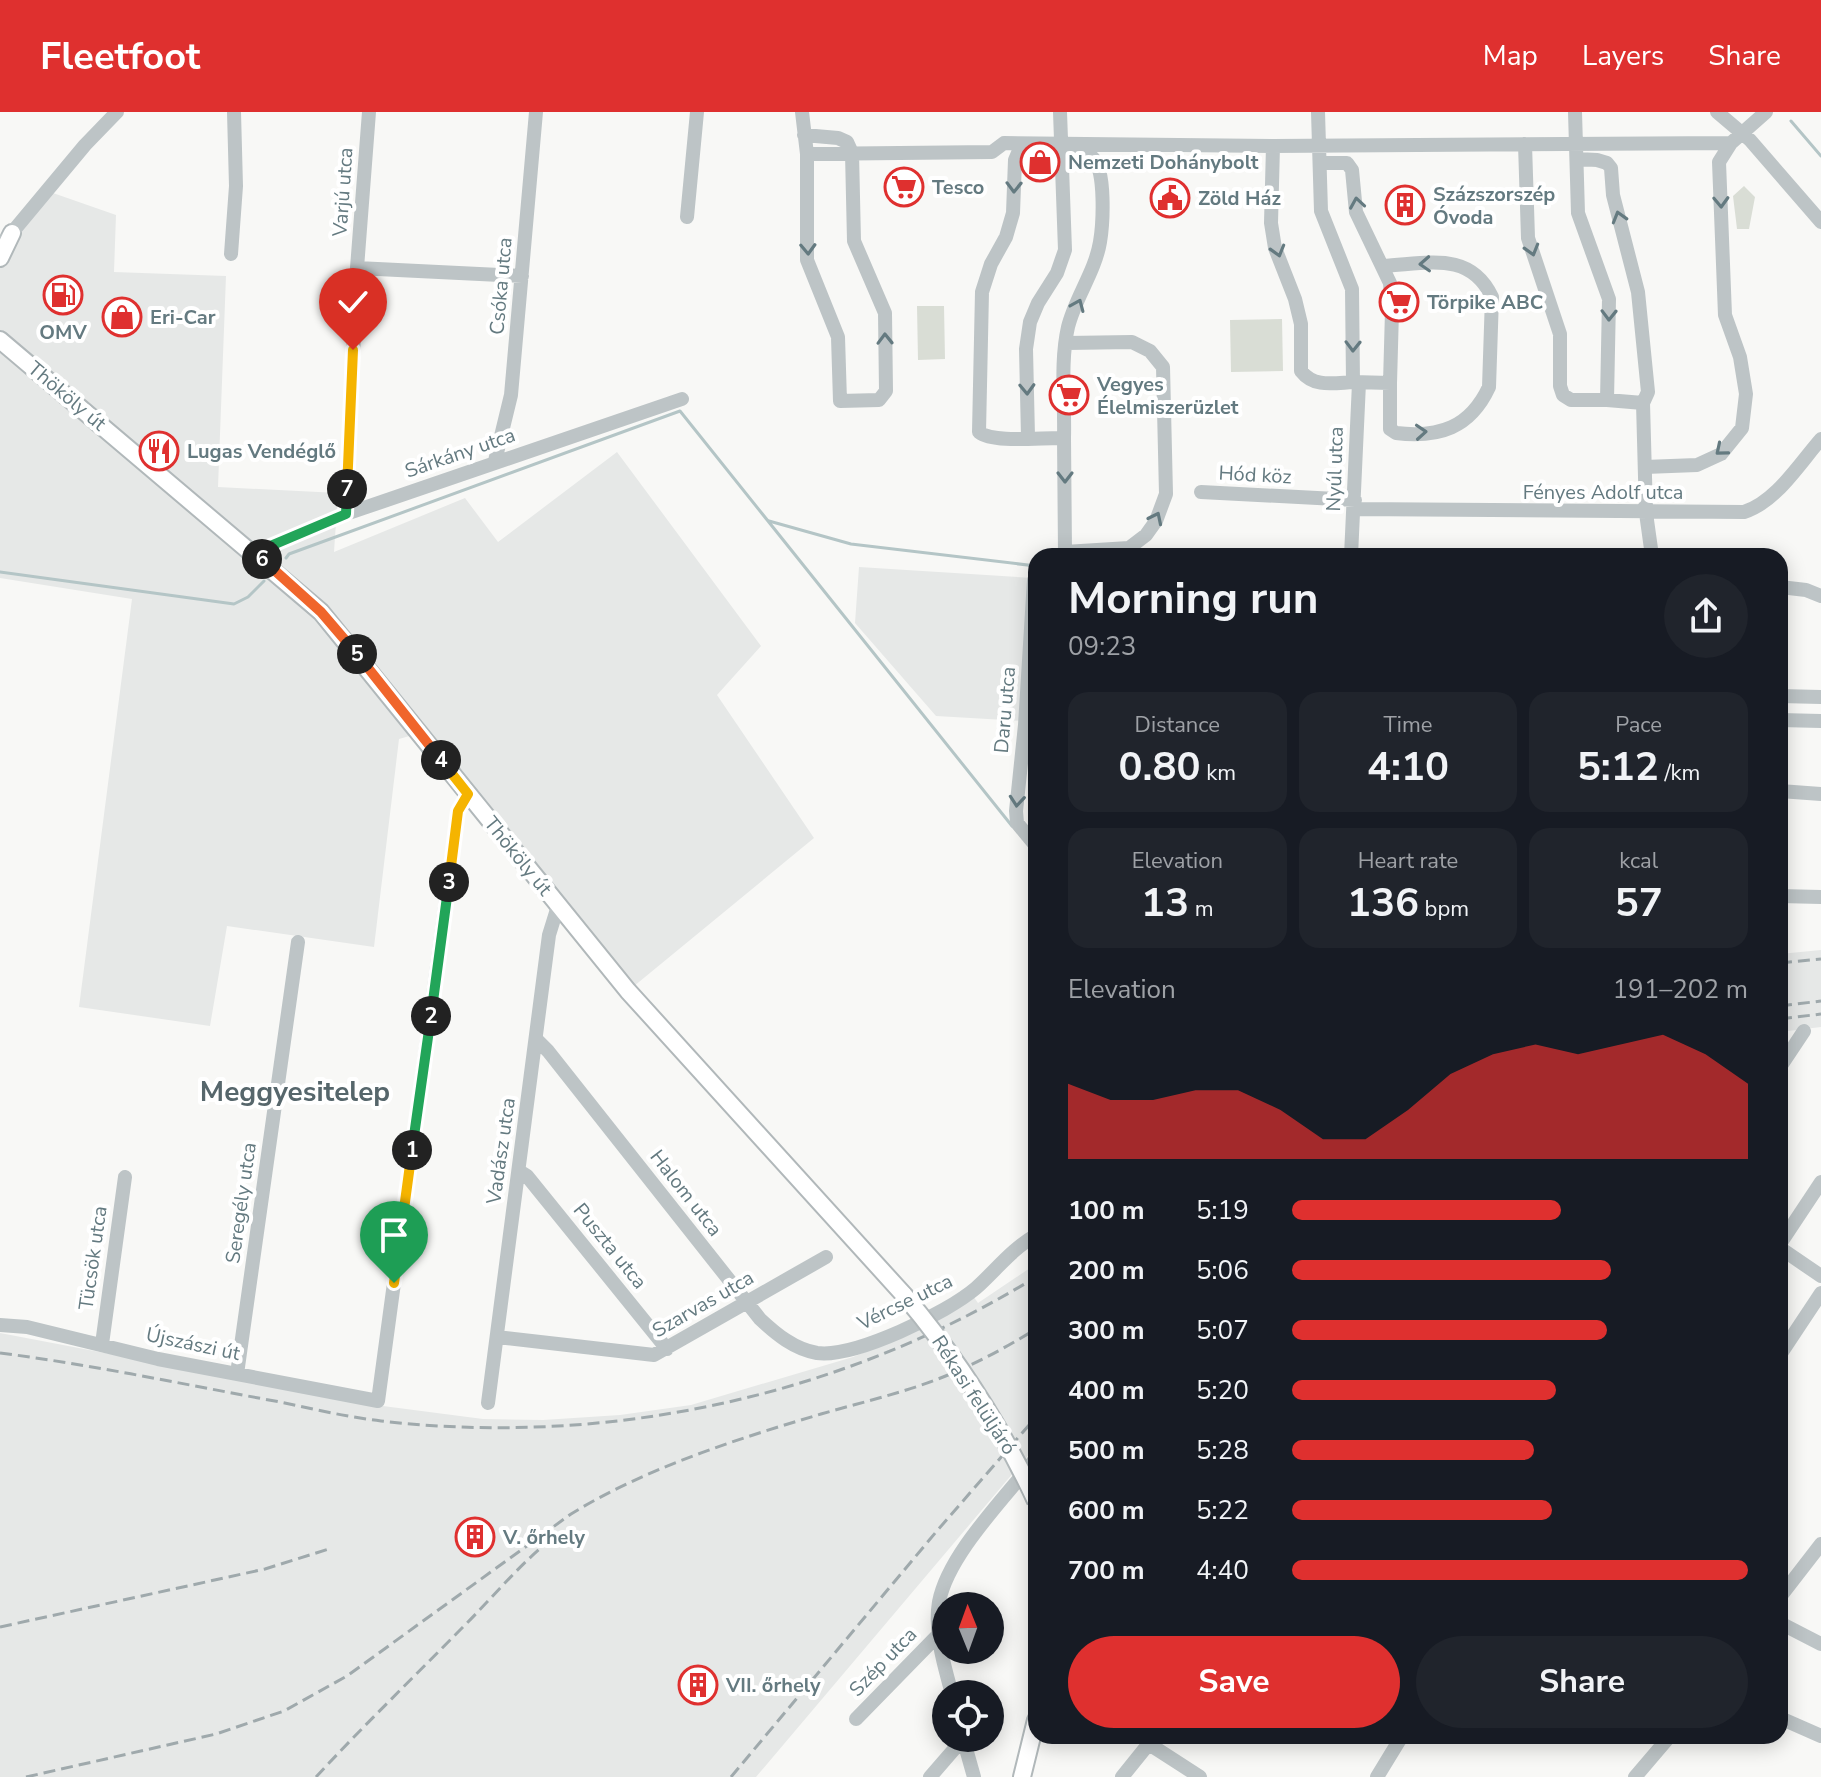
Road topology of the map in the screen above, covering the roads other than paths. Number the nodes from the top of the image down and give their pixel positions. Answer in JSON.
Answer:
{"nodes":[{"id":1,"x":117,"y":112,"type":"edge"},
{"id":2,"x":234,"y":112,"type":"edge"},
{"id":3,"x":369,"y":112,"type":"edge"},
{"id":4,"x":536,"y":112,"type":"edge"},
{"id":5,"x":697,"y":112,"type":"edge"},
{"id":6,"x":802,"y":112,"type":"edge"},
{"id":7,"x":1060,"y":112,"type":"edge"},
{"id":8,"x":1318,"y":112,"type":"edge"},
{"id":9,"x":1575,"y":112,"type":"edge"},
{"id":10,"x":1717,"y":112,"type":"edge"},
{"id":11,"x":1766,"y":112,"type":"edge"},
{"id":12,"x":1742,"y":132,"type":"junction"},
{"id":13,"x":804,"y":135,"type":"junction"},
{"id":14,"x":1731,"y":143,"type":"junction"},
{"id":15,"x":1525,"y":144,"type":"junction"},
{"id":16,"x":1273,"y":146,"type":"junction"},
{"id":17,"x":1320,"y":146,"type":"junction"},
{"id":18,"x":1062,"y":148,"type":"junction"},
{"id":19,"x":1576,"y":152,"type":"junction"},
{"id":20,"x":852,"y":153,"type":"junction"},
{"id":21,"x":807,"y":154,"type":"junction"},
{"id":22,"x":1320,"y":163,"type":"junction"},
{"id":23,"x":687,"y":217,"type":"dead end"},
{"id":24,"x":1821,"y":222,"type":"edge"},
{"id":25,"x":10,"y":232,"type":"edge"},
{"id":26,"x":0,"y":248,"type":"edge"},
{"id":27,"x":231,"y":254,"type":"dead end"},
{"id":28,"x":0,"y":258,"type":"edge"},
{"id":29,"x":1383,"y":266,"type":"junction"},
{"id":30,"x":357,"y":268,"type":"junction"},
{"id":31,"x":522,"y":276,"type":"junction"},
{"id":32,"x":1,"y":341,"type":"edge"},
{"id":33,"x":1067,"y":343,"type":"junction"},
{"id":34,"x":1356,"y":383,"type":"junction"},
{"id":35,"x":1390,"y":383,"type":"junction"},
{"id":36,"x":682,"y":399,"type":"dead end"},
{"id":37,"x":1607,"y":400,"type":"junction"},
{"id":38,"x":1643,"y":403,"type":"junction"},
{"id":39,"x":1028,"y":437,"type":"junction"},
{"id":40,"x":1064,"y":438,"type":"junction"},
{"id":41,"x":1821,"y":439,"type":"edge"},
{"id":42,"x":495,"y":461,"type":"junction"},
{"id":43,"x":1645,"y":467,"type":"junction"},
{"id":44,"x":1201,"y":492,"type":"dead end"},
{"id":45,"x":1354,"y":505,"type":"junction"},
{"id":46,"x":1646,"y":513,"type":"junction"},
{"id":47,"x":346,"y":514,"type":"junction"},
{"id":48,"x":1064,"y":548,"type":"edge"},
{"id":49,"x":1129,"y":548,"type":"edge"},
{"id":50,"x":1351,"y":548,"type":"edge"},
{"id":51,"x":1651,"y":548,"type":"edge"},
{"id":52,"x":254,"y":553,"type":"junction"},
{"id":53,"x":1788,"y":588,"type":"edge"},
{"id":54,"x":1821,"y":596,"type":"edge"},
{"id":55,"x":1788,"y":696,"type":"edge"},
{"id":56,"x":1821,"y":697,"type":"edge"},
{"id":57,"x":1788,"y":720,"type":"edge"},
{"id":58,"x":1821,"y":721,"type":"edge"},
{"id":59,"x":1028,"y":743,"type":"edge"},
{"id":60,"x":1788,"y":792,"type":"edge"},
{"id":61,"x":468,"y":794,"type":"junction"},
{"id":62,"x":1821,"y":794,"type":"edge"},
{"id":63,"x":1028,"y":835,"type":"edge"},
{"id":64,"x":1788,"y":896,"type":"edge"},
{"id":65,"x":1821,"y":897,"type":"edge"},
{"id":66,"x":558,"y":906,"type":"junction"},
{"id":67,"x":298,"y":942,"type":"dead end"},
{"id":68,"x":1804,"y":1031,"type":"dead end"},
{"id":69,"x":536,"y":1039,"type":"junction"},
{"id":70,"x":1788,"y":1055,"type":"edge"},
{"id":71,"x":519,"y":1171,"type":"junction"},
{"id":72,"x":125,"y":1177,"type":"dead end"},
{"id":73,"x":1821,"y":1182,"type":"edge"},
{"id":74,"x":1788,"y":1234,"type":"edge"},
{"id":75,"x":1028,"y":1239,"type":"edge"},
{"id":76,"x":1788,"y":1252,"type":"edge"},
{"id":77,"x":826,"y":1257,"type":"dead end"},
{"id":78,"x":1821,"y":1276,"type":"edge"},
{"id":79,"x":1821,"y":1293,"type":"edge"},
{"id":80,"x":904,"y":1295,"type":"joint"},
{"id":81,"x":747,"y":1302,"type":"junction"},
{"id":82,"x":0,"y":1325,"type":"edge"},
{"id":83,"x":497,"y":1337,"type":"junction"},
{"id":84,"x":1788,"y":1342,"type":"edge"},
{"id":85,"x":102,"y":1344,"type":"junction"},
{"id":86,"x":667,"y":1349,"type":"junction"},
{"id":87,"x":819,"y":1353,"type":"joint"},
{"id":88,"x":237,"y":1374,"type":"junction"},
{"id":89,"x":488,"y":1403,"type":"dead end"},
{"id":90,"x":1028,"y":1468,"type":"edge"},
{"id":91,"x":1028,"y":1485,"type":"edge"},
{"id":92,"x":1821,"y":1544,"type":"edge"},
{"id":93,"x":1788,"y":1587,"type":"edge"},
{"id":94,"x":943,"y":1592,"type":"edge"},
{"id":95,"x":1788,"y":1627,"type":"edge"},
{"id":96,"x":932,"y":1641,"type":"edge"},
{"id":97,"x":1821,"y":1644,"type":"edge"},
{"id":98,"x":856,"y":1719,"type":"dead end"},
{"id":99,"x":1788,"y":1722,"type":"edge"},
{"id":100,"x":1821,"y":1736,"type":"edge"},
{"id":101,"x":1030,"y":1744,"type":"edge"},
{"id":102,"x":1149,"y":1744,"type":"edge"},
{"id":103,"x":1155,"y":1744,"type":"edge"},
{"id":104,"x":1397,"y":1744,"type":"edge"},
{"id":105,"x":1663,"y":1744,"type":"edge"},
{"id":106,"x":952,"y":1752,"type":"edge"},
{"id":107,"x":967,"y":1752,"type":"edge"},
{"id":108,"x":1177,"y":1770,"type":"edge"},
{"id":109,"x":930,"y":1777,"type":"edge"},
{"id":110,"x":974,"y":1777,"type":"edge"},
{"id":111,"x":1022,"y":1777,"type":"edge"},
{"id":112,"x":1123,"y":1777,"type":"edge"},
{"id":113,"x":1200,"y":1777,"type":"edge"},
{"id":114,"x":1377,"y":1777,"type":"edge"},
{"id":115,"x":1635,"y":1777,"type":"edge"}],
"edges":[{"from":1,"to":25,"type":"street"},
{"from":2,"to":27,"type":"street"},
{"from":3,"to":30,"type":"street","name":"Varjú utca"},
{"from":4,"to":31,"type":"street","name":"Csóka utca"},
{"from":5,"to":23,"type":"street"},
{"from":6,"to":13,"type":"street"},
{"from":7,"to":18,"type":"street"},
{"from":8,"to":17,"type":"street","name":"Nyúl utca"},
{"from":9,"to":19,"type":"street"},
{"from":10,"to":12,"type":"street"},
{"from":11,"to":12,"type":"street"},
{"from":12,"to":14,"type":"street"},
{"from":12,"to":24,"type":"street"},
{"from":13,"to":20,"type":"street"},
{"from":13,"to":21,"type":"street"},
{"from":14,"to":19,"type":"street"},
{"from":14,"to":43,"type":"street","one_way":true},
{"from":15,"to":17,"type":"street"},
{"from":15,"to":19,"type":"street"},
{"from":15,"to":37,"type":"street","one_way":true},
{"from":16,"to":17,"type":"street"},
{"from":16,"to":18,"type":"street"},
{"from":16,"to":34,"type":"street","one_way":true},
{"from":17,"to":22,"type":"street","name":"Nyúl utca"},
{"from":18,"to":20,"type":"street"},
{"from":33,"to":18,"type":"street","one_way":true},
{"from":18,"to":39,"type":"street","one_way":true},
{"from":18,"to":39,"type":"street","one_way":true},
{"from":19,"to":37,"type":"street","one_way":true},
{"from":38,"to":19,"type":"street","one_way":true},
{"from":20,"to":21,"type":"street"},
{"from":21,"to":20,"type":"street","one_way":true},
{"from":29,"to":22,"type":"street","one_way":true},
{"from":22,"to":34,"type":"street","name":"Nyúl utca","one_way":true},
{"from":25,"to":26,"type":"street"},
{"from":25,"to":28,"type":"main road"},
{"from":29,"to":35,"type":"street"},
{"from":35,"to":29,"type":"street","one_way":true},
{"from":30,"to":31,"type":"street"},
{"from":30,"to":47,"type":"street","name":"Varjú utca"},
{"from":31,"to":42,"type":"street","name":"Csóka utca"},
{"from":32,"to":52,"type":"main road","name":"Thököly út"},
{"from":33,"to":40,"type":"street"},
{"from":49,"to":33,"type":"street","one_way":true},
{"from":34,"to":35,"type":"street"},
{"from":34,"to":45,"type":"street","name":"Nyúl utca"},
{"from":36,"to":42,"type":"street","name":"Sárkány utca"},
{"from":37,"to":38,"type":"street"},
{"from":38,"to":43,"type":"street"},
{"from":39,"to":40,"type":"street"},
{"from":40,"to":48,"type":"street","one_way":true},
{"from":41,"to":46,"type":"street","name":"Fényes Adolf utca"},
{"from":42,"to":47,"type":"street","name":"Sárkány utca"},
{"from":43,"to":46,"type":"street"},
{"from":44,"to":45,"type":"street","name":"Hód köz"},
{"from":45,"to":46,"type":"street","name":"Fényes Adolf utca"},
{"from":45,"to":50,"type":"street","name":"Nyúl utca"},
{"from":46,"to":51,"type":"street"},
{"from":47,"to":52,"type":"street","name":"Sárkány utca"},
{"from":52,"to":61,"type":"main road","name":"Thököly út"},
{"from":53,"to":54,"type":"street"},
{"from":55,"to":56,"type":"street"},
{"from":57,"to":58,"type":"street"},
{"from":59,"to":63,"type":"street","name":"Daru utca","one_way":true},
{"from":60,"to":62,"type":"street"},
{"from":61,"to":66,"type":"main road","name":"Thököly út"},
{"from":61,"to":88,"type":"street","name":"Újszászi út"},
{"from":64,"to":65,"type":"street"},
{"from":66,"to":69,"type":"street","name":"Vadász utca"},
{"from":66,"to":80,"type":"main road","name":"Thököly út"},
{"from":67,"to":88,"type":"street","name":"Seregély utca"},
{"from":68,"to":70,"type":"street"},
{"from":69,"to":71,"type":"street","name":"Vadász utca"},
{"from":69,"to":81,"type":"street","name":"Halom utca"},
{"from":71,"to":83,"type":"street","name":"Vadász utca"},
{"from":71,"to":86,"type":"street","name":"Puszta utca"},
{"from":72,"to":85,"type":"street","name":"Tücsök utca"},
{"from":73,"to":74,"type":"street"},
{"from":75,"to":87,"type":"street","name":"Vércse utca"},
{"from":76,"to":78,"type":"street"},
{"from":77,"to":81,"type":"street","name":"Szarvas utca"},
{"from":79,"to":84,"type":"street"},
{"from":80,"to":91,"type":"main road","name":"Rékasi felüljáró","bridge":true},
{"from":81,"to":86,"type":"street","name":"Szarvas utca"},
{"from":81,"to":87,"type":"street","name":"Halom utca"},
{"from":82,"to":85,"type":"street","name":"Újszászi út"},
{"from":83,"to":86,"type":"street","name":"Szarvas utca"},
{"from":83,"to":89,"type":"street","name":"Vadász utca"},
{"from":85,"to":88,"type":"street","name":"Újszászi út"},
{"from":90,"to":94,"type":"street"},
{"from":92,"to":93,"type":"street"},
{"from":95,"to":97,"type":"street"},
{"from":96,"to":98,"type":"street","name":"Szép utca"},
{"from":99,"to":100,"type":"street"},
{"from":101,"to":111,"type":"main road"},
{"from":102,"to":112,"type":"street"},
{"from":103,"to":108,"type":"street"},
{"from":104,"to":114,"type":"street"},
{"from":105,"to":115,"type":"street"},
{"from":106,"to":109,"type":"street"},
{"from":107,"to":110,"type":"street"},
{"from":108,"to":113,"type":"street"}]}
